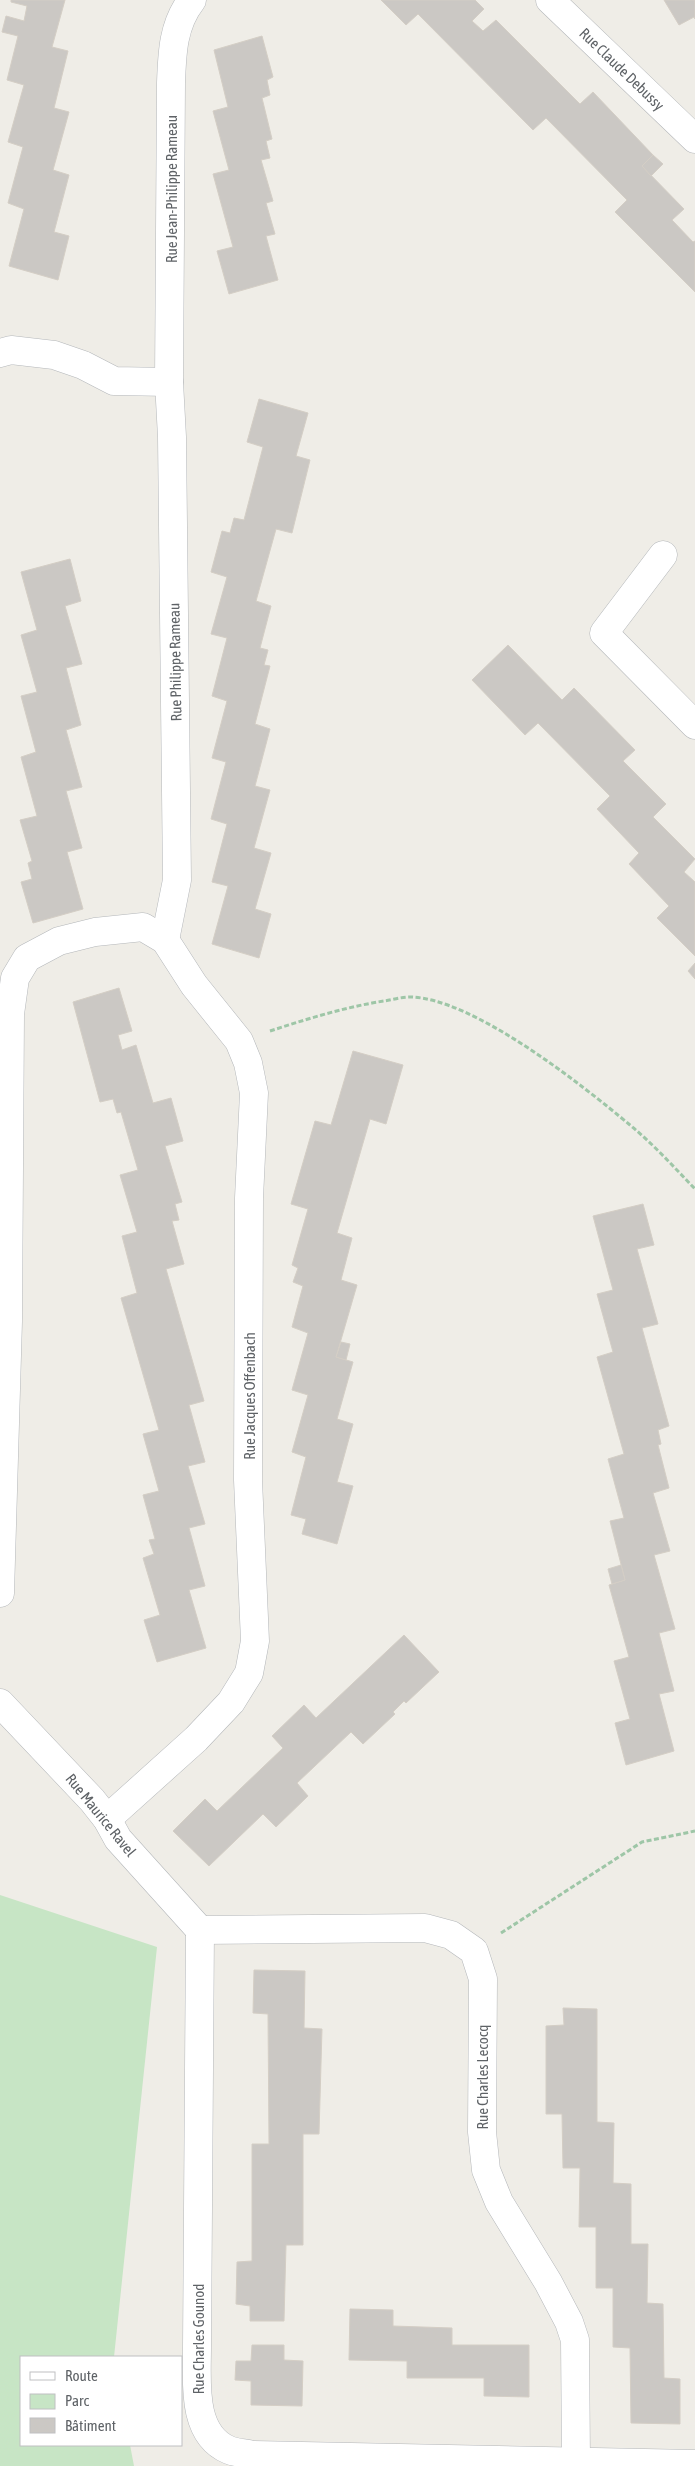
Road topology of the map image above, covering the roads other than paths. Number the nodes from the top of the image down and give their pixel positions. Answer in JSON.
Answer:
{"nodes":[{"id":1,"x":192,"y":0,"type":"edge"},
{"id":2,"x":550,"y":0,"type":"edge"},
{"id":3,"x":695,"y":139,"type":"edge"},
{"id":4,"x":0,"y":353,"type":"edge"},
{"id":5,"x":169,"y":382,"type":"junction"},
{"id":6,"x":663,"y":555,"type":"dead end"},
{"id":7,"x":695,"y":725,"type":"edge"},
{"id":8,"x":165,"y":940,"type":"junction"},
{"id":9,"x":0,"y":1592,"type":"edge"},
{"id":10,"x":0,"y":1703,"type":"edge"},
{"id":11,"x":107,"y":1819,"type":"junction"},
{"id":12,"x":200,"y":1930,"type":"junction"},
{"id":13,"x":576,"y":2461,"type":"junction"},
{"id":14,"x":695,"y":2464,"type":"edge"}],
"edges":[{"from":1,"to":5,"type":"street","name":"Rue Jean-Philippe Rameau"},
{"from":2,"to":3,"type":"street","name":"Rue Claude Debussy"},
{"from":4,"to":5,"type":"street"},
{"from":5,"to":8,"type":"street","name":"Rue Philippe Rameau"},
{"from":6,"to":7,"type":"street"},
{"from":8,"to":9,"type":"street"},
{"from":8,"to":11,"type":"street","name":"Rue Jacques Offenbach"},
{"from":10,"to":11,"type":"street","name":"Rue Maurice Ravel"},
{"from":11,"to":12,"type":"street","name":"Rue Maurice Ravel"},
{"from":12,"to":13,"type":"street","name":"Rue Charles Lecocq"},
{"from":12,"to":13,"type":"street","name":"Rue Charles Gounod"},
{"from":13,"to":14,"type":"street","name":"Rue Charles Gounod"}]}
